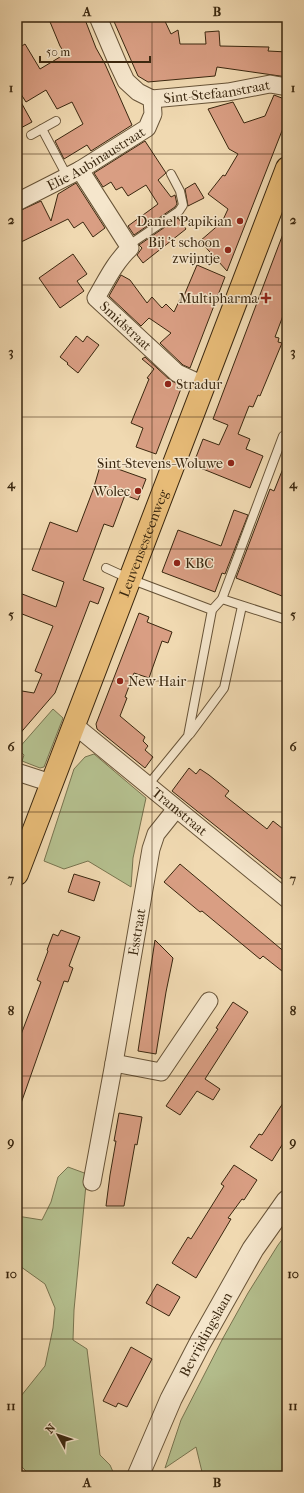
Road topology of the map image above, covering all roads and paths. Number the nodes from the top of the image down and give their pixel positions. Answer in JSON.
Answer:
{"nodes":[{"id":1,"x":98,"y":17,"type":"edge"},
{"id":2,"x":287,"y":87,"type":"edge"},
{"id":3,"x":152,"y":99,"type":"junction"},
{"id":4,"x":56,"y":121,"type":"dead end"},
{"id":5,"x":42,"y":129,"type":"junction"},
{"id":6,"x":31,"y":135,"type":"dead end"},
{"id":7,"x":287,"y":168,"type":"edge"},
{"id":8,"x":73,"y":173,"type":"junction"},
{"id":9,"x":171,"y":174,"type":"dead end"},
{"id":10,"x":17,"y":202,"type":"edge"},
{"id":11,"x":129,"y":245,"type":"junction"},
{"id":12,"x":203,"y":385,"type":"junction"},
{"id":13,"x":283,"y":436,"type":"dead end"},
{"id":14,"x":106,"y":568,"type":"dead end"},
{"id":15,"x":130,"y":579,"type":"junction"},
{"id":16,"x":222,"y":599,"type":"junction"},
{"id":17,"x":242,"y":606,"type":"junction"},
{"id":18,"x":212,"y":610,"type":"junction"},
{"id":19,"x":287,"y":620,"type":"edge"},
{"id":20,"x":73,"y":724,"type":"junction"},
{"id":21,"x":188,"y":736,"type":"junction"},
{"id":22,"x":17,"y":772,"type":"edge"},
{"id":23,"x":51,"y":783,"type":"junction"},
{"id":24,"x":148,"y":785,"type":"junction"},
{"id":25,"x":176,"y":809,"type":"junction"},
{"id":26,"x":17,"y":874,"type":"edge"},
{"id":27,"x":287,"y":899,"type":"edge"},
{"id":28,"x":209,"y":1001,"type":"dead end"},
{"id":29,"x":114,"y":1063,"type":"junction"},
{"id":30,"x":92,"y":1182,"type":"dead end"},
{"id":31,"x":287,"y":1201,"type":"edge"},
{"id":32,"x":138,"y":1476,"type":"edge"}],
"edges":[{"from":1,"to":3,"type":"street","name":"Sint-Stefaanstraat"},
{"from":2,"to":3,"type":"street","name":"Sint-Stefaanstraat"},
{"from":3,"to":8,"type":"street","name":"Elie Aubinaustraat"},
{"from":4,"to":5,"type":"lane"},
{"from":5,"to":6,"type":"lane"},
{"from":5,"to":8,"type":"lane"},
{"from":7,"to":12,"type":"main road","name":"Leuvensesteenweg"},
{"from":8,"to":10,"type":"street","name":"Elie Aubinaustraat"},
{"from":8,"to":11,"type":"street"},
{"from":9,"to":11,"type":"lane"},
{"from":11,"to":12,"type":"street","name":"Smidstraat"},
{"from":12,"to":15,"type":"main road","name":"Leuvensesteenweg"},
{"from":13,"to":16,"type":"lane"},
{"from":14,"to":15,"type":"lane"},
{"from":15,"to":18,"type":"lane"},
{"from":15,"to":20,"type":"main road","name":"Leuvensesteenweg"},
{"from":16,"to":17,"type":"lane"},
{"from":16,"to":18,"type":"lane"},
{"from":17,"to":19,"type":"lane"},
{"from":17,"to":21,"type":"lane"},
{"from":18,"to":21,"type":"lane"},
{"from":20,"to":23,"type":"main road","name":"Leuvensesteenweg"},
{"from":20,"to":24,"type":"street","name":"Tramstraat"},
{"from":21,"to":24,"type":"lane"},
{"from":22,"to":23,"type":"street"},
{"from":23,"to":26,"type":"main road","name":"Leuvensesteenweg"},
{"from":24,"to":25,"type":"street","name":"Tramstraat"},
{"from":25,"to":27,"type":"street","name":"Tramstraat"},
{"from":25,"to":29,"type":"street","name":"Esstraat"},
{"from":28,"to":29,"type":"street"},
{"from":29,"to":30,"type":"street","name":"Esstraat"},
{"from":31,"to":32,"type":"street","name":"Bevrijdingslaan"}]}
